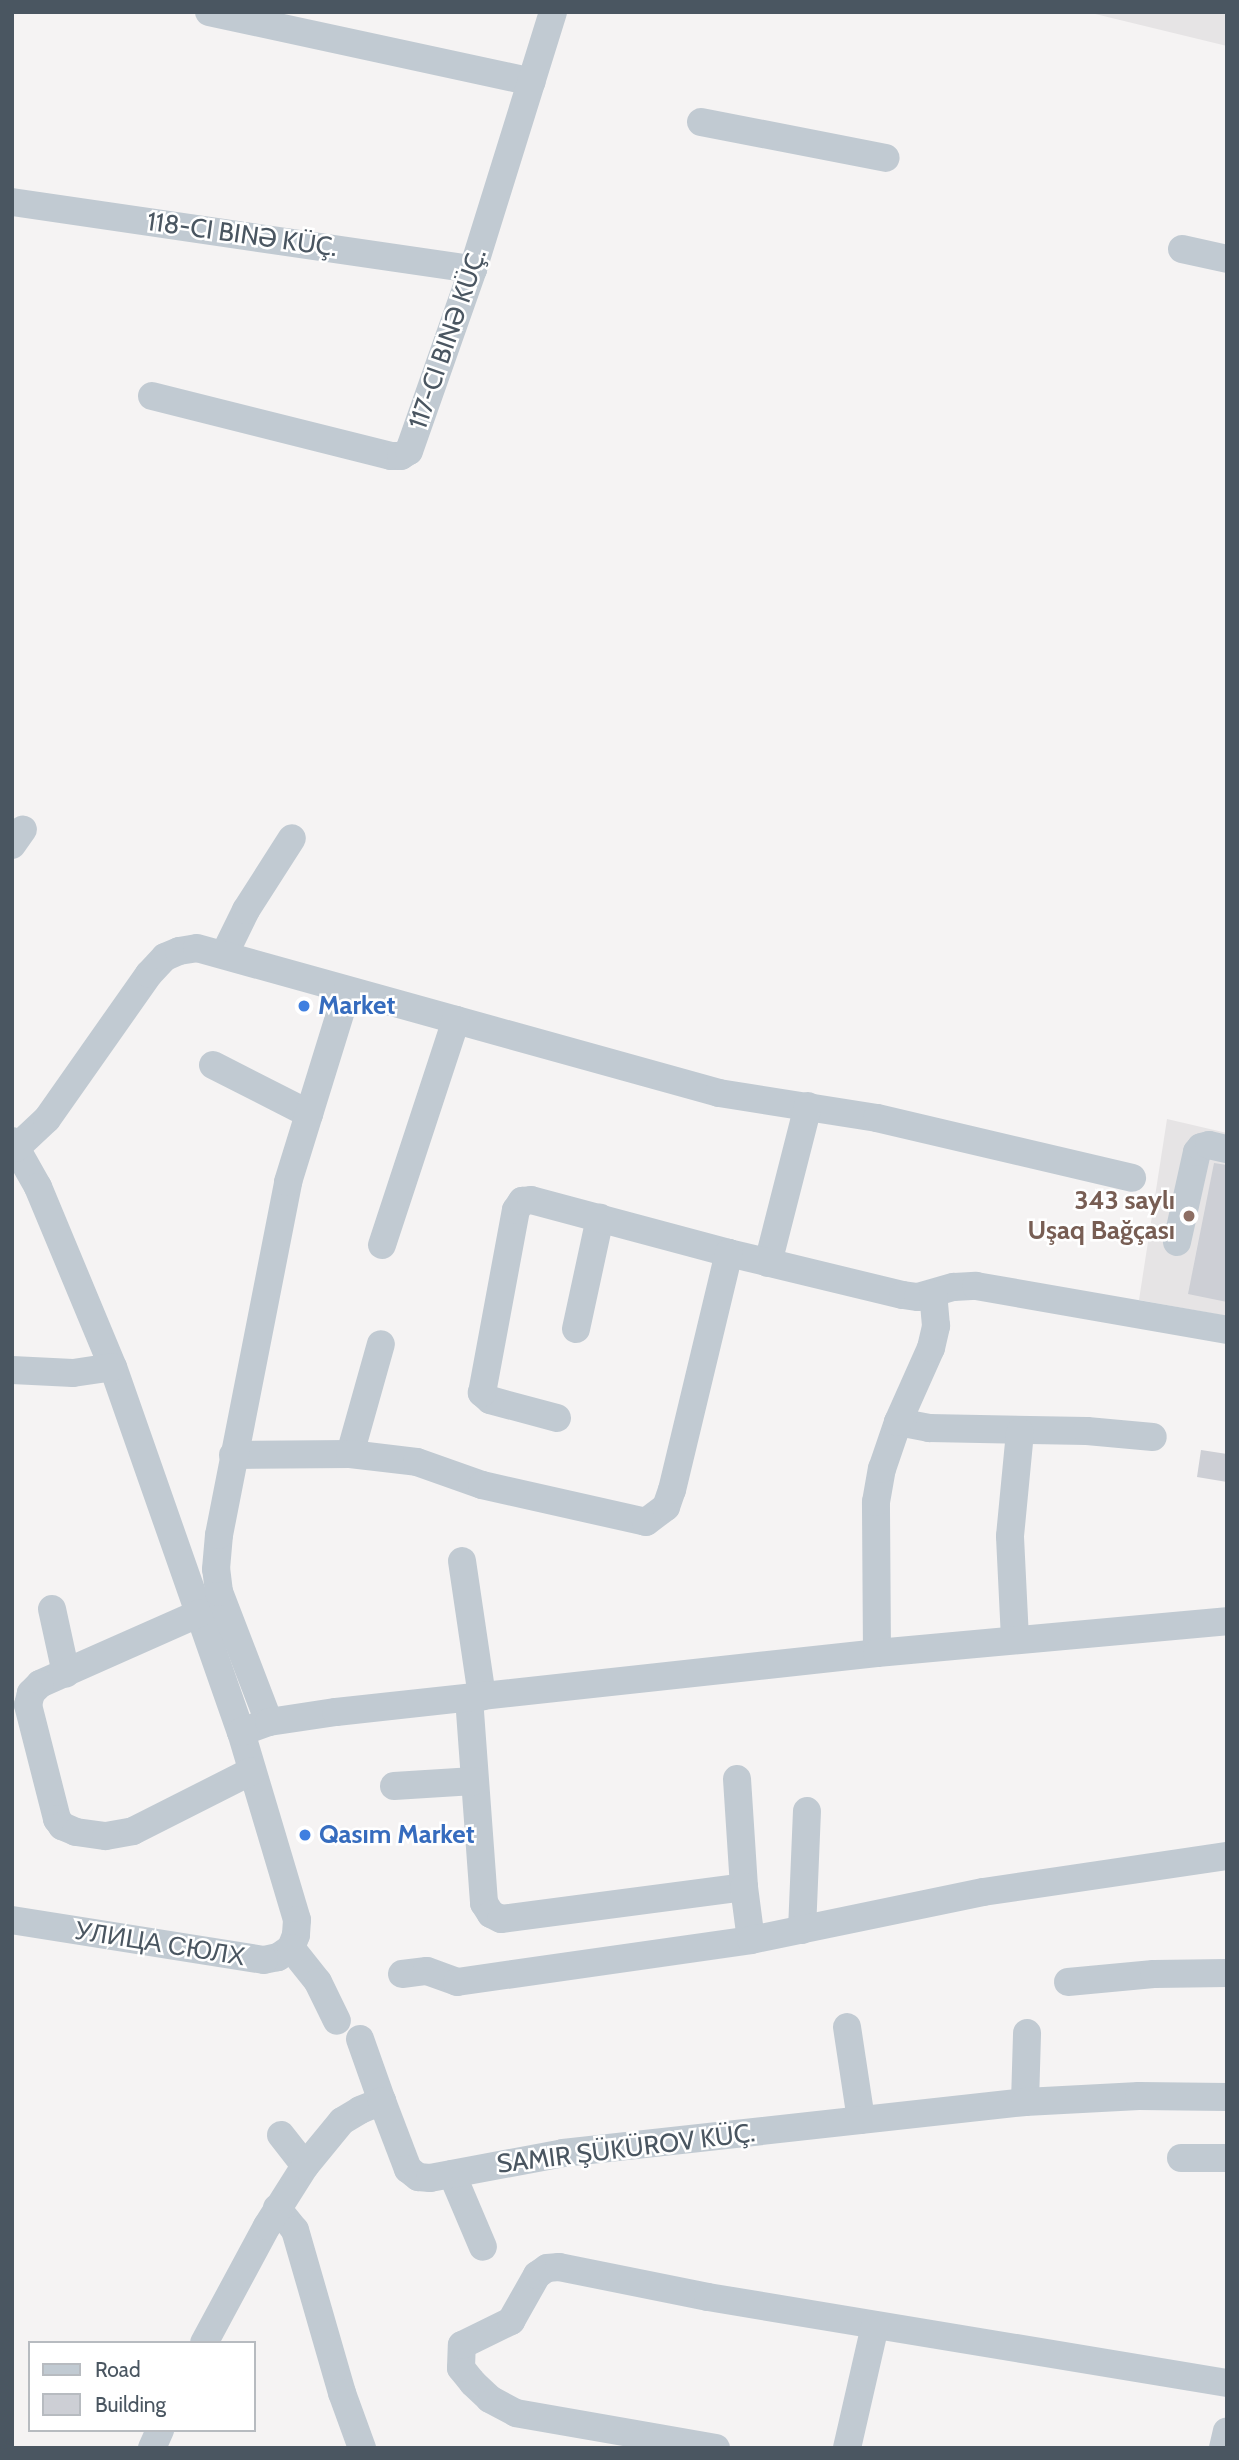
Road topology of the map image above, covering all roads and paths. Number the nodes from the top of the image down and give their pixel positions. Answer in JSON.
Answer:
{"nodes":[{"id":1,"x":209,"y":12,"type":"edge"},
{"id":2,"x":553,"y":12,"type":"edge"},
{"id":3,"x":320,"y":24,"type":"edge"},
{"id":4,"x":532,"y":82,"type":"junction"},
{"id":5,"x":701,"y":122,"type":"dead end"},
{"id":6,"x":886,"y":158,"type":"dead end"},
{"id":7,"x":12,"y":202,"type":"edge"},
{"id":8,"x":1182,"y":249,"type":"dead end"},
{"id":9,"x":1227,"y":259,"type":"edge"},
{"id":10,"x":472,"y":269,"type":"junction"},
{"id":11,"x":152,"y":396,"type":"dead end"},
{"id":12,"x":292,"y":838,"type":"dead end"},
{"id":13,"x":224,"y":955,"type":"junction"},
{"id":14,"x":347,"y":991,"type":"junction"},
{"id":15,"x":456,"y":1020,"type":"junction"},
{"id":16,"x":213,"y":1065,"type":"dead end"},
{"id":17,"x":808,"y":1105,"type":"junction"},
{"id":18,"x":309,"y":1114,"type":"junction"},
{"id":19,"x":13,"y":1145,"type":"edge"},
{"id":20,"x":1227,"y":1149,"type":"edge"},
{"id":21,"x":1132,"y":1178,"type":"dead end"},
{"id":22,"x":600,"y":1218,"type":"junction"},
{"id":23,"x":1177,"y":1242,"type":"dead end"},
{"id":24,"x":382,"y":1245,"type":"dead end"},
{"id":25,"x":729,"y":1253,"type":"junction"},
{"id":26,"x":768,"y":1263,"type":"junction"},
{"id":27,"x":933,"y":1294,"type":"junction"},
{"id":28,"x":576,"y":1329,"type":"dead end"},
{"id":29,"x":1227,"y":1330,"type":"edge"},
{"id":30,"x":381,"y":1344,"type":"dead end"},
{"id":31,"x":113,"y":1367,"type":"junction"},
{"id":32,"x":12,"y":1370,"type":"edge"},
{"id":33,"x":556,"y":1418,"type":"dead end"},
{"id":34,"x":898,"y":1422,"type":"junction"},
{"id":35,"x":1020,"y":1432,"type":"junction"},
{"id":36,"x":1153,"y":1437,"type":"dead end"},
{"id":37,"x":350,"y":1454,"type":"junction"},
{"id":38,"x":233,"y":1455,"type":"junction"},
{"id":39,"x":462,"y":1561,"type":"dead end"},
{"id":40,"x":52,"y":1609,"type":"dead end"},
{"id":41,"x":200,"y":1613,"type":"junction"},
{"id":42,"x":1227,"y":1621,"type":"edge"},
{"id":43,"x":1015,"y":1639,"type":"junction"},
{"id":44,"x":877,"y":1653,"type":"junction"},
{"id":45,"x":66,"y":1673,"type":"junction"},
{"id":46,"x":476,"y":1698,"type":"junction"},
{"id":47,"x":270,"y":1722,"type":"junction"},
{"id":48,"x":241,"y":1732,"type":"junction"},
{"id":49,"x":252,"y":1771,"type":"junction"},
{"id":50,"x":737,"y":1779,"type":"dead end"},
{"id":51,"x":474,"y":1780,"type":"junction"},
{"id":52,"x":394,"y":1786,"type":"dead end"},
{"id":53,"x":807,"y":1811,"type":"dead end"},
{"id":54,"x":1227,"y":1856,"type":"edge"},
{"id":55,"x":744,"y":1887,"type":"junction"},
{"id":56,"x":12,"y":1920,"type":"edge"},
{"id":57,"x":802,"y":1930,"type":"junction"},
{"id":58,"x":751,"y":1940,"type":"junction"},
{"id":59,"x":290,"y":1948,"type":"junction"},
{"id":60,"x":1227,"y":1973,"type":"edge"},
{"id":61,"x":402,"y":1974,"type":"dead end"},
{"id":62,"x":1068,"y":1982,"type":"dead end"},
{"id":63,"x":337,"y":2021,"type":"dead end"},
{"id":64,"x":846,"y":2027,"type":"dead end"},
{"id":65,"x":1027,"y":2033,"type":"dead end"},
{"id":66,"x":360,"y":2039,"type":"dead end"},
{"id":67,"x":1227,"y":2096,"type":"edge"},
{"id":68,"x":382,"y":2101,"type":"junction"},
{"id":69,"x":1025,"y":2102,"type":"junction"},
{"id":70,"x":862,"y":2120,"type":"junction"},
{"id":71,"x":281,"y":2135,"type":"dead end"},
{"id":72,"x":1181,"y":2158,"type":"dead end"},
{"id":73,"x":1227,"y":2158,"type":"edge"},
{"id":74,"x":305,"y":2166,"type":"junction"},
{"id":75,"x":452,"y":2174,"type":"junction"},
{"id":76,"x":277,"y":2208,"type":"junction"},
{"id":77,"x":482,"y":2247,"type":"dead end"},
{"id":78,"x":875,"y":2326,"type":"junction"},
{"id":79,"x":205,"y":2341,"type":"edge"},
{"id":80,"x":1227,"y":2383,"type":"edge"},
{"id":81,"x":1227,"y":2431,"type":"edge"},
{"id":82,"x":159,"y":2432,"type":"edge"},
{"id":83,"x":152,"y":2448,"type":"edge"},
{"id":84,"x":362,"y":2448,"type":"edge"},
{"id":85,"x":716,"y":2448,"type":"edge"},
{"id":86,"x":847,"y":2448,"type":"edge"},
{"id":87,"x":1223,"y":2448,"type":"edge"}],
"edges":[{"from":1,"to":3,"type":"street"},
{"from":2,"to":4,"type":"street","name":"117-CI BINƏ KÜÇ."},
{"from":3,"to":4,"type":"street"},
{"from":4,"to":10,"type":"street","name":"117-CI BINƏ KÜÇ."},
{"from":5,"to":6,"type":"street"},
{"from":7,"to":10,"type":"street","name":"118-CI BINƏ KÜÇ."},
{"from":8,"to":9,"type":"street"},
{"from":10,"to":11,"type":"street","name":"117-CI BINƏ KÜÇ."},
{"from":12,"to":13,"type":"street"},
{"from":13,"to":14,"type":"street"},
{"from":13,"to":19,"type":"street"},
{"from":14,"to":15,"type":"street"},
{"from":14,"to":18,"type":"street"},
{"from":15,"to":17,"type":"street"},
{"from":15,"to":24,"type":"street"},
{"from":16,"to":18,"type":"street"},
{"from":17,"to":21,"type":"street"},
{"from":17,"to":26,"type":"street"},
{"from":18,"to":38,"type":"street"},
{"from":19,"to":31,"type":"street"},
{"from":20,"to":23,"type":"street"},
{"from":22,"to":25,"type":"street"},
{"from":22,"to":28,"type":"street"},
{"from":22,"to":33,"type":"street"},
{"from":25,"to":26,"type":"street"},
{"from":25,"to":37,"type":"street"},
{"from":26,"to":27,"type":"street"},
{"from":27,"to":29,"type":"street"},
{"from":27,"to":34,"type":"street"},
{"from":30,"to":37,"type":"street"},
{"from":31,"to":32,"type":"street"},
{"from":31,"to":41,"type":"street"},
{"from":34,"to":35,"type":"street"},
{"from":34,"to":44,"type":"street"},
{"from":35,"to":36,"type":"street"},
{"from":35,"to":43,"type":"street"},
{"from":37,"to":38,"type":"street"},
{"from":38,"to":47,"type":"street"},
{"from":39,"to":46,"type":"street"},
{"from":40,"to":45,"type":"street"},
{"from":41,"to":45,"type":"street"},
{"from":41,"to":48,"type":"street"},
{"from":42,"to":43,"type":"street"},
{"from":43,"to":44,"type":"street"},
{"from":44,"to":46,"type":"street"},
{"from":45,"to":49,"type":"street"},
{"from":46,"to":47,"type":"street"},
{"from":46,"to":51,"type":"street"},
{"from":47,"to":48,"type":"street"},
{"from":48,"to":49,"type":"street"},
{"from":49,"to":59,"type":"street"},
{"from":50,"to":55,"type":"street"},
{"from":51,"to":52,"type":"street"},
{"from":51,"to":55,"type":"street"},
{"from":53,"to":57,"type":"street"},
{"from":54,"to":57,"type":"street"},
{"from":55,"to":58,"type":"street"},
{"from":56,"to":59,"type":"street","name":"УЛИЦА СЮЛХ"},
{"from":57,"to":58,"type":"street"},
{"from":58,"to":61,"type":"street"},
{"from":59,"to":63,"type":"street"},
{"from":60,"to":62,"type":"street"},
{"from":64,"to":70,"type":"street"},
{"from":65,"to":69,"type":"street"},
{"from":66,"to":68,"type":"street","name":"SAMIR ŞÜKÜROV KÜÇ."},
{"from":67,"to":69,"type":"street","name":"SAMIR ŞÜKÜROV KÜÇ."},
{"from":68,"to":74,"type":"street"},
{"from":68,"to":75,"type":"street","name":"SAMIR ŞÜKÜROV KÜÇ."},
{"from":69,"to":70,"type":"street","name":"SAMIR ŞÜKÜROV KÜÇ."},
{"from":70,"to":75,"type":"street","name":"SAMIR ŞÜKÜROV KÜÇ."},
{"from":71,"to":74,"type":"street"},
{"from":72,"to":73,"type":"street"},
{"from":74,"to":76,"type":"street"},
{"from":75,"to":77,"type":"street"},
{"from":76,"to":79,"type":"street"},
{"from":76,"to":84,"type":"street"},
{"from":78,"to":80,"type":"street"},
{"from":78,"to":85,"type":"street"},
{"from":78,"to":86,"type":"street"},
{"from":81,"to":87,"type":"street"},
{"from":82,"to":83,"type":"street"}]}
